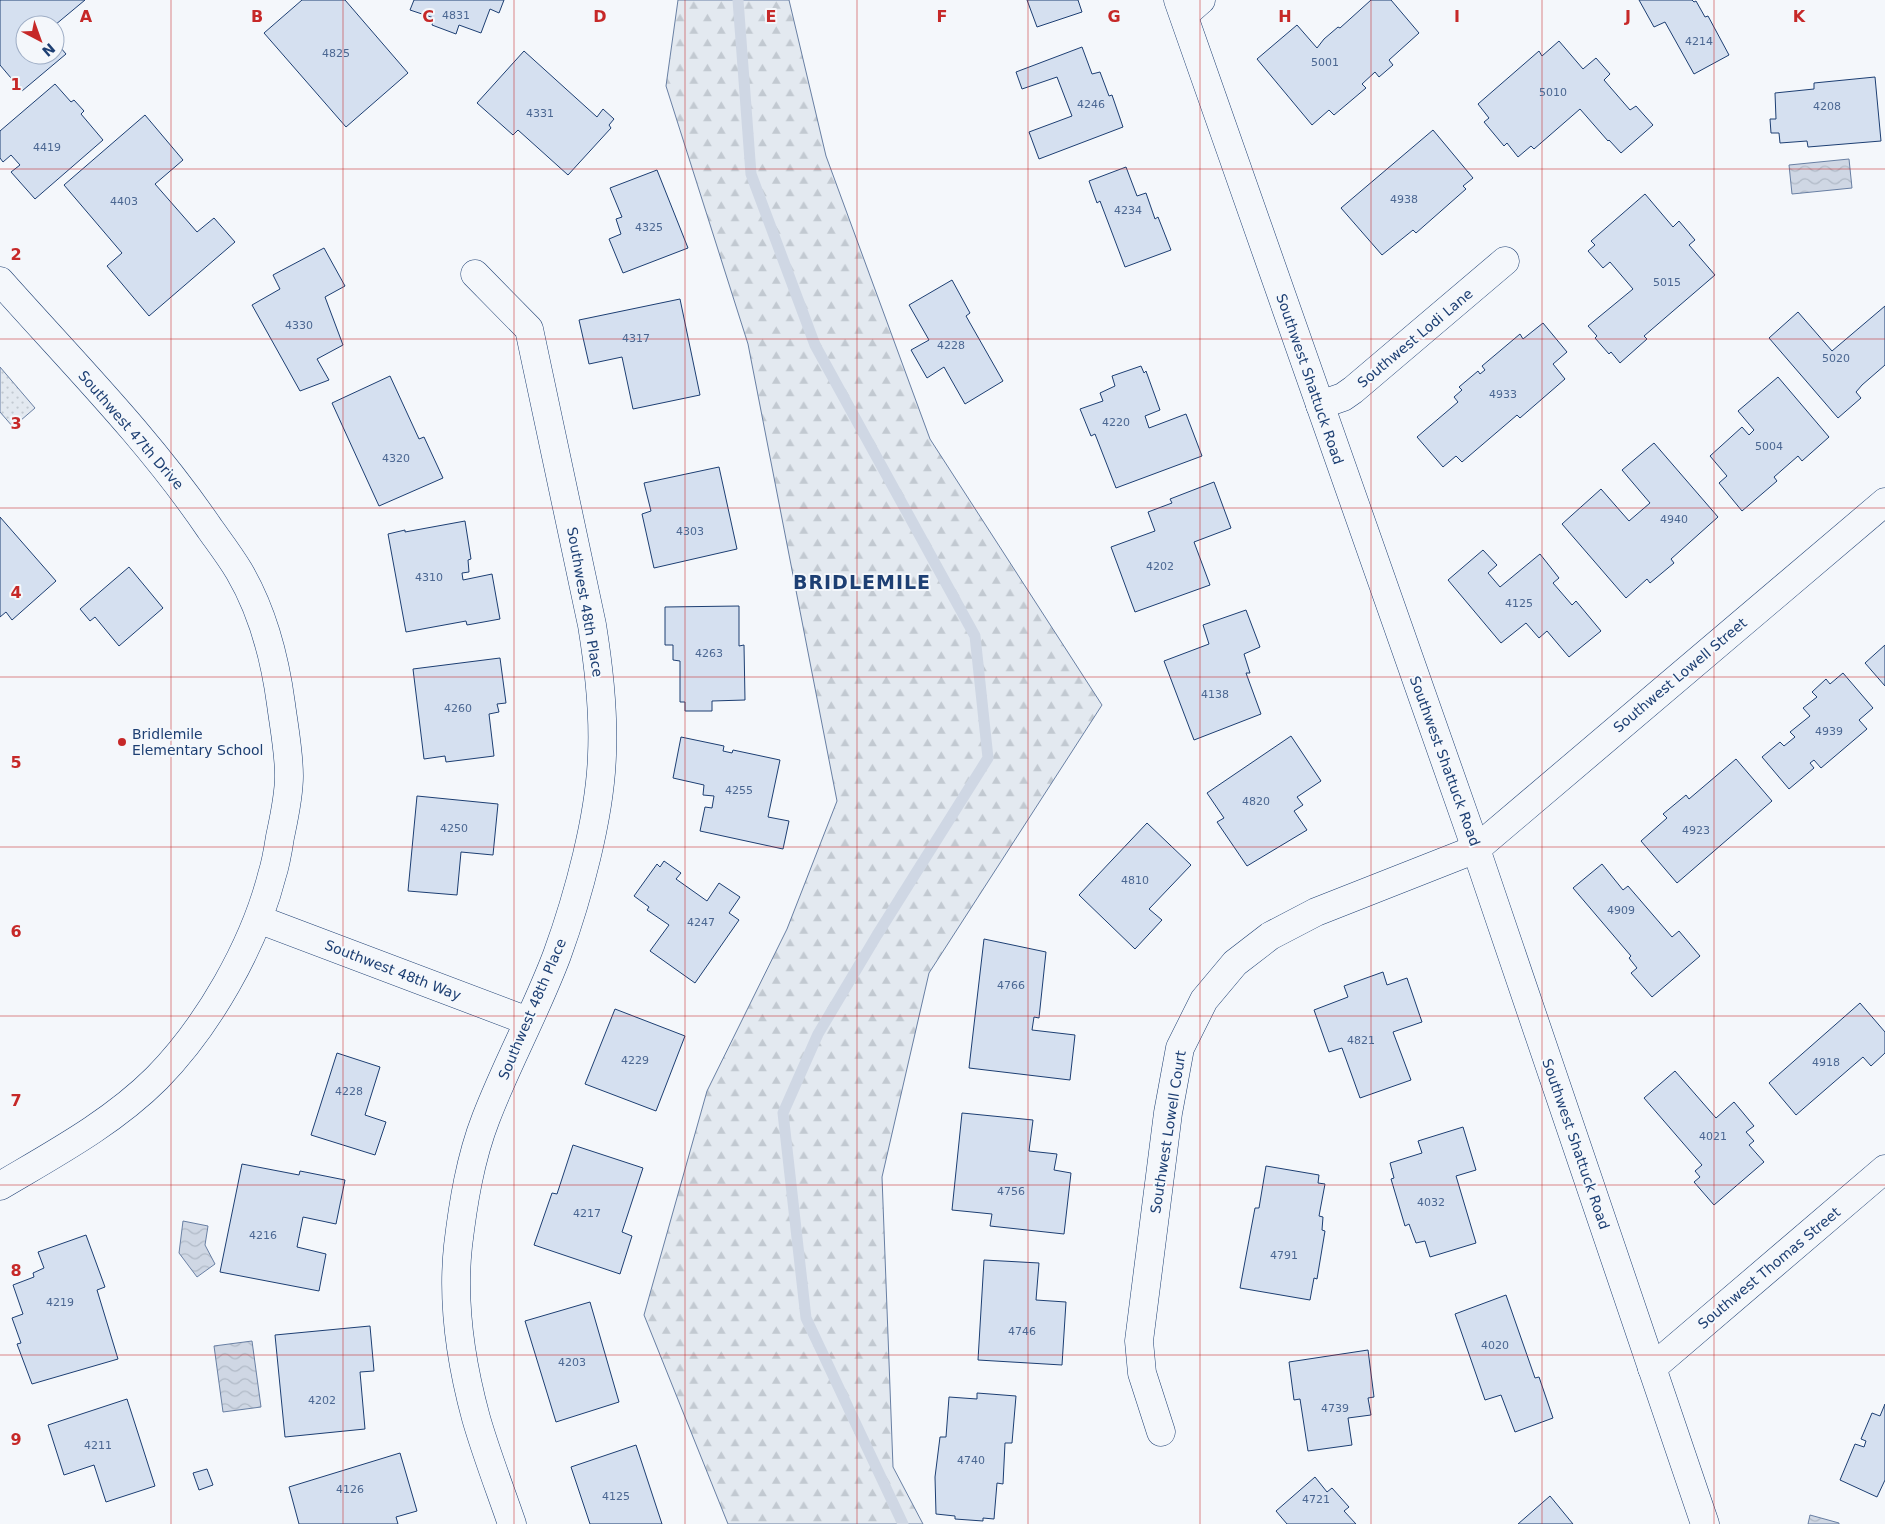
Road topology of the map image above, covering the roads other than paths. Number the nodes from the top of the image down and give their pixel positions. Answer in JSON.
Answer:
{"nodes":[{"id":1,"x":1188,"y":5,"type":"edge"},
{"id":2,"x":1505,"y":261,"type":"dead end"},
{"id":3,"x":475,"y":274,"type":"dead end"},
{"id":4,"x":0,"y":281,"type":"edge"},
{"id":5,"x":1320,"y":405,"type":"junction"},
{"id":6,"x":1885,"y":502,"type":"edge"},
{"id":7,"x":1476,"y":849,"type":"junction"},
{"id":8,"x":258,"y":919,"type":"junction"},
{"id":9,"x":528,"y":1021,"type":"junction"},
{"id":10,"x":1885,"y":1169,"type":"edge"},
{"id":11,"x":0,"y":1186,"type":"edge"},
{"id":12,"x":1652,"y":1368,"type":"junction"},
{"id":13,"x":1160,"y":1432,"type":"dead end"},
{"id":14,"x":512,"y":1524,"type":"edge"},
{"id":15,"x":1705,"y":1524,"type":"edge"}],
"edges":[{"from":1,"to":5,"type":"street","name":"Southwest Shattuck Road"},
{"from":2,"to":5,"type":"street","name":"Southwest Lodi Lane"},
{"from":3,"to":9,"type":"street","name":"Southwest 48th Place"},
{"from":4,"to":8,"type":"street","name":"Southwest 47th Drive"},
{"from":5,"to":7,"type":"street","name":"Southwest Shattuck Road"},
{"from":6,"to":7,"type":"street","name":"Southwest Lowell Street"},
{"from":7,"to":12,"type":"street","name":"Southwest Shattuck Road"},
{"from":7,"to":13,"type":"street","name":"Southwest Lowell Court"},
{"from":8,"to":9,"type":"street","name":"Southwest 48th Way"},
{"from":8,"to":11,"type":"street","name":"Southwest 47th Drive"},
{"from":9,"to":14,"type":"street","name":"Southwest 48th Place"},
{"from":10,"to":12,"type":"street","name":"Southwest Thomas Street"},
{"from":12,"to":15,"type":"street","name":"Southwest Shattuck Road"}]}
